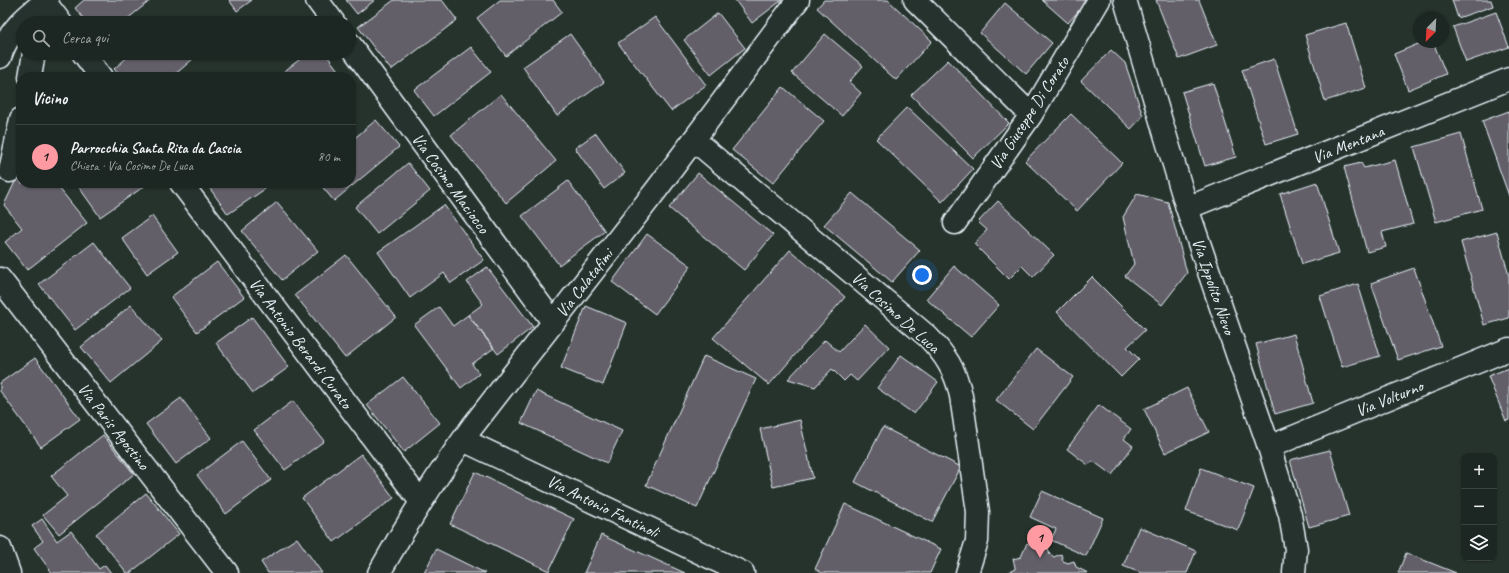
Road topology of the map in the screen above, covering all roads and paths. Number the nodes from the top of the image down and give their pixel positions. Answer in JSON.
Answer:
{"nodes":[{"id":1,"x":317,"y":0,"type":"edge"},
{"id":2,"x":798,"y":0,"type":"edge"},
{"id":3,"x":916,"y":0,"type":"edge"},
{"id":4,"x":1099,"y":0,"type":"edge"},
{"id":5,"x":1125,"y":0,"type":"edge"},
{"id":6,"x":46,"y":1,"type":"edge"},
{"id":7,"x":25,"y":16,"type":"edge"},
{"id":8,"x":42,"y":16,"type":"edge"},
{"id":9,"x":56,"y":16,"type":"edge"},
{"id":10,"x":329,"y":16,"type":"edge"},
{"id":11,"x":16,"y":27,"type":"edge"},
{"id":12,"x":356,"y":53,"type":"edge"},
{"id":13,"x":0,"y":57,"type":"edge"},
{"id":14,"x":33,"y":60,"type":"edge"},
{"id":15,"x":88,"y":60,"type":"edge"},
{"id":16,"x":31,"y":72,"type":"edge"},
{"id":17,"x":97,"y":72,"type":"edge"},
{"id":18,"x":1509,"y":79,"type":"edge"},
{"id":19,"x":1031,"y":115,"type":"junction"},
{"id":20,"x":694,"y":140,"type":"junction"},
{"id":21,"x":16,"y":143,"type":"edge"},
{"id":22,"x":10,"y":171,"type":"dead end"},
{"id":23,"x":185,"y":188,"type":"edge"},
{"id":24,"x":1187,"y":208,"type":"junction"},
{"id":25,"x":955,"y":223,"type":"dead end"},
{"id":26,"x":0,"y":279,"type":"edge"},
{"id":27,"x":553,"y":322,"type":"junction"},
{"id":28,"x":1509,"y":349,"type":"edge"},
{"id":29,"x":463,"y":440,"type":"junction"},
{"id":30,"x":1269,"y":447,"type":"junction"},
{"id":31,"x":421,"y":502,"type":"junction"},
{"id":32,"x":0,"y":548,"type":"edge"},
{"id":33,"x":729,"y":570,"type":"edge"},
{"id":34,"x":9,"y":573,"type":"edge"},
{"id":35,"x":227,"y":573,"type":"edge"},
{"id":36,"x":379,"y":573,"type":"edge"},
{"id":37,"x":967,"y":573,"type":"edge"},
{"id":38,"x":1294,"y":573,"type":"edge"}],
"edges":[{"from":1,"to":10,"type":"street"},
{"from":2,"to":20,"type":"street","name":"Via Calatafimi"},
{"from":3,"to":19,"type":"street"},
{"from":4,"to":19,"type":"street","name":"Via Giuseppe Di Corato"},
{"from":5,"to":24,"type":"street","name":"Via Ippolito Nievo"},
{"from":6,"to":7,"type":"street"},
{"from":6,"to":8,"type":"street"},
{"from":6,"to":9,"type":"street"},
{"from":11,"to":13,"type":"street"},
{"from":12,"to":27,"type":"street","name":"Via Cosimo Maciocco"},
{"from":14,"to":16,"type":"street"},
{"from":15,"to":17,"type":"street"},
{"from":18,"to":24,"type":"street","name":"Via Mentana"},
{"from":19,"to":25,"type":"street","name":"Via Giuseppe Di Corato"},
{"from":20,"to":27,"type":"street","name":"Via Calatafimi"},
{"from":20,"to":37,"type":"street","name":"Via Cosimo De Luca"},
{"from":21,"to":22,"type":"street"},
{"from":23,"to":31,"type":"street","name":"Via Antonio Berardi Curato"},
{"from":24,"to":30,"type":"street","name":"Via Ippolito Nievo"},
{"from":26,"to":35,"type":"street","name":"Via Paris Agostino"},
{"from":27,"to":29,"type":"street","name":"Via Calatafimi"},
{"from":28,"to":30,"type":"street","name":"Via Volturno"},
{"from":29,"to":31,"type":"street","name":"Via Calatafimi"},
{"from":29,"to":33,"type":"street","name":"Via Antonio Fantinoli"},
{"from":30,"to":38,"type":"street","name":"Via Ippolito Nievo"},
{"from":31,"to":36,"type":"street","name":"Via Calatafimi"},
{"from":32,"to":34,"type":"street"}]}
